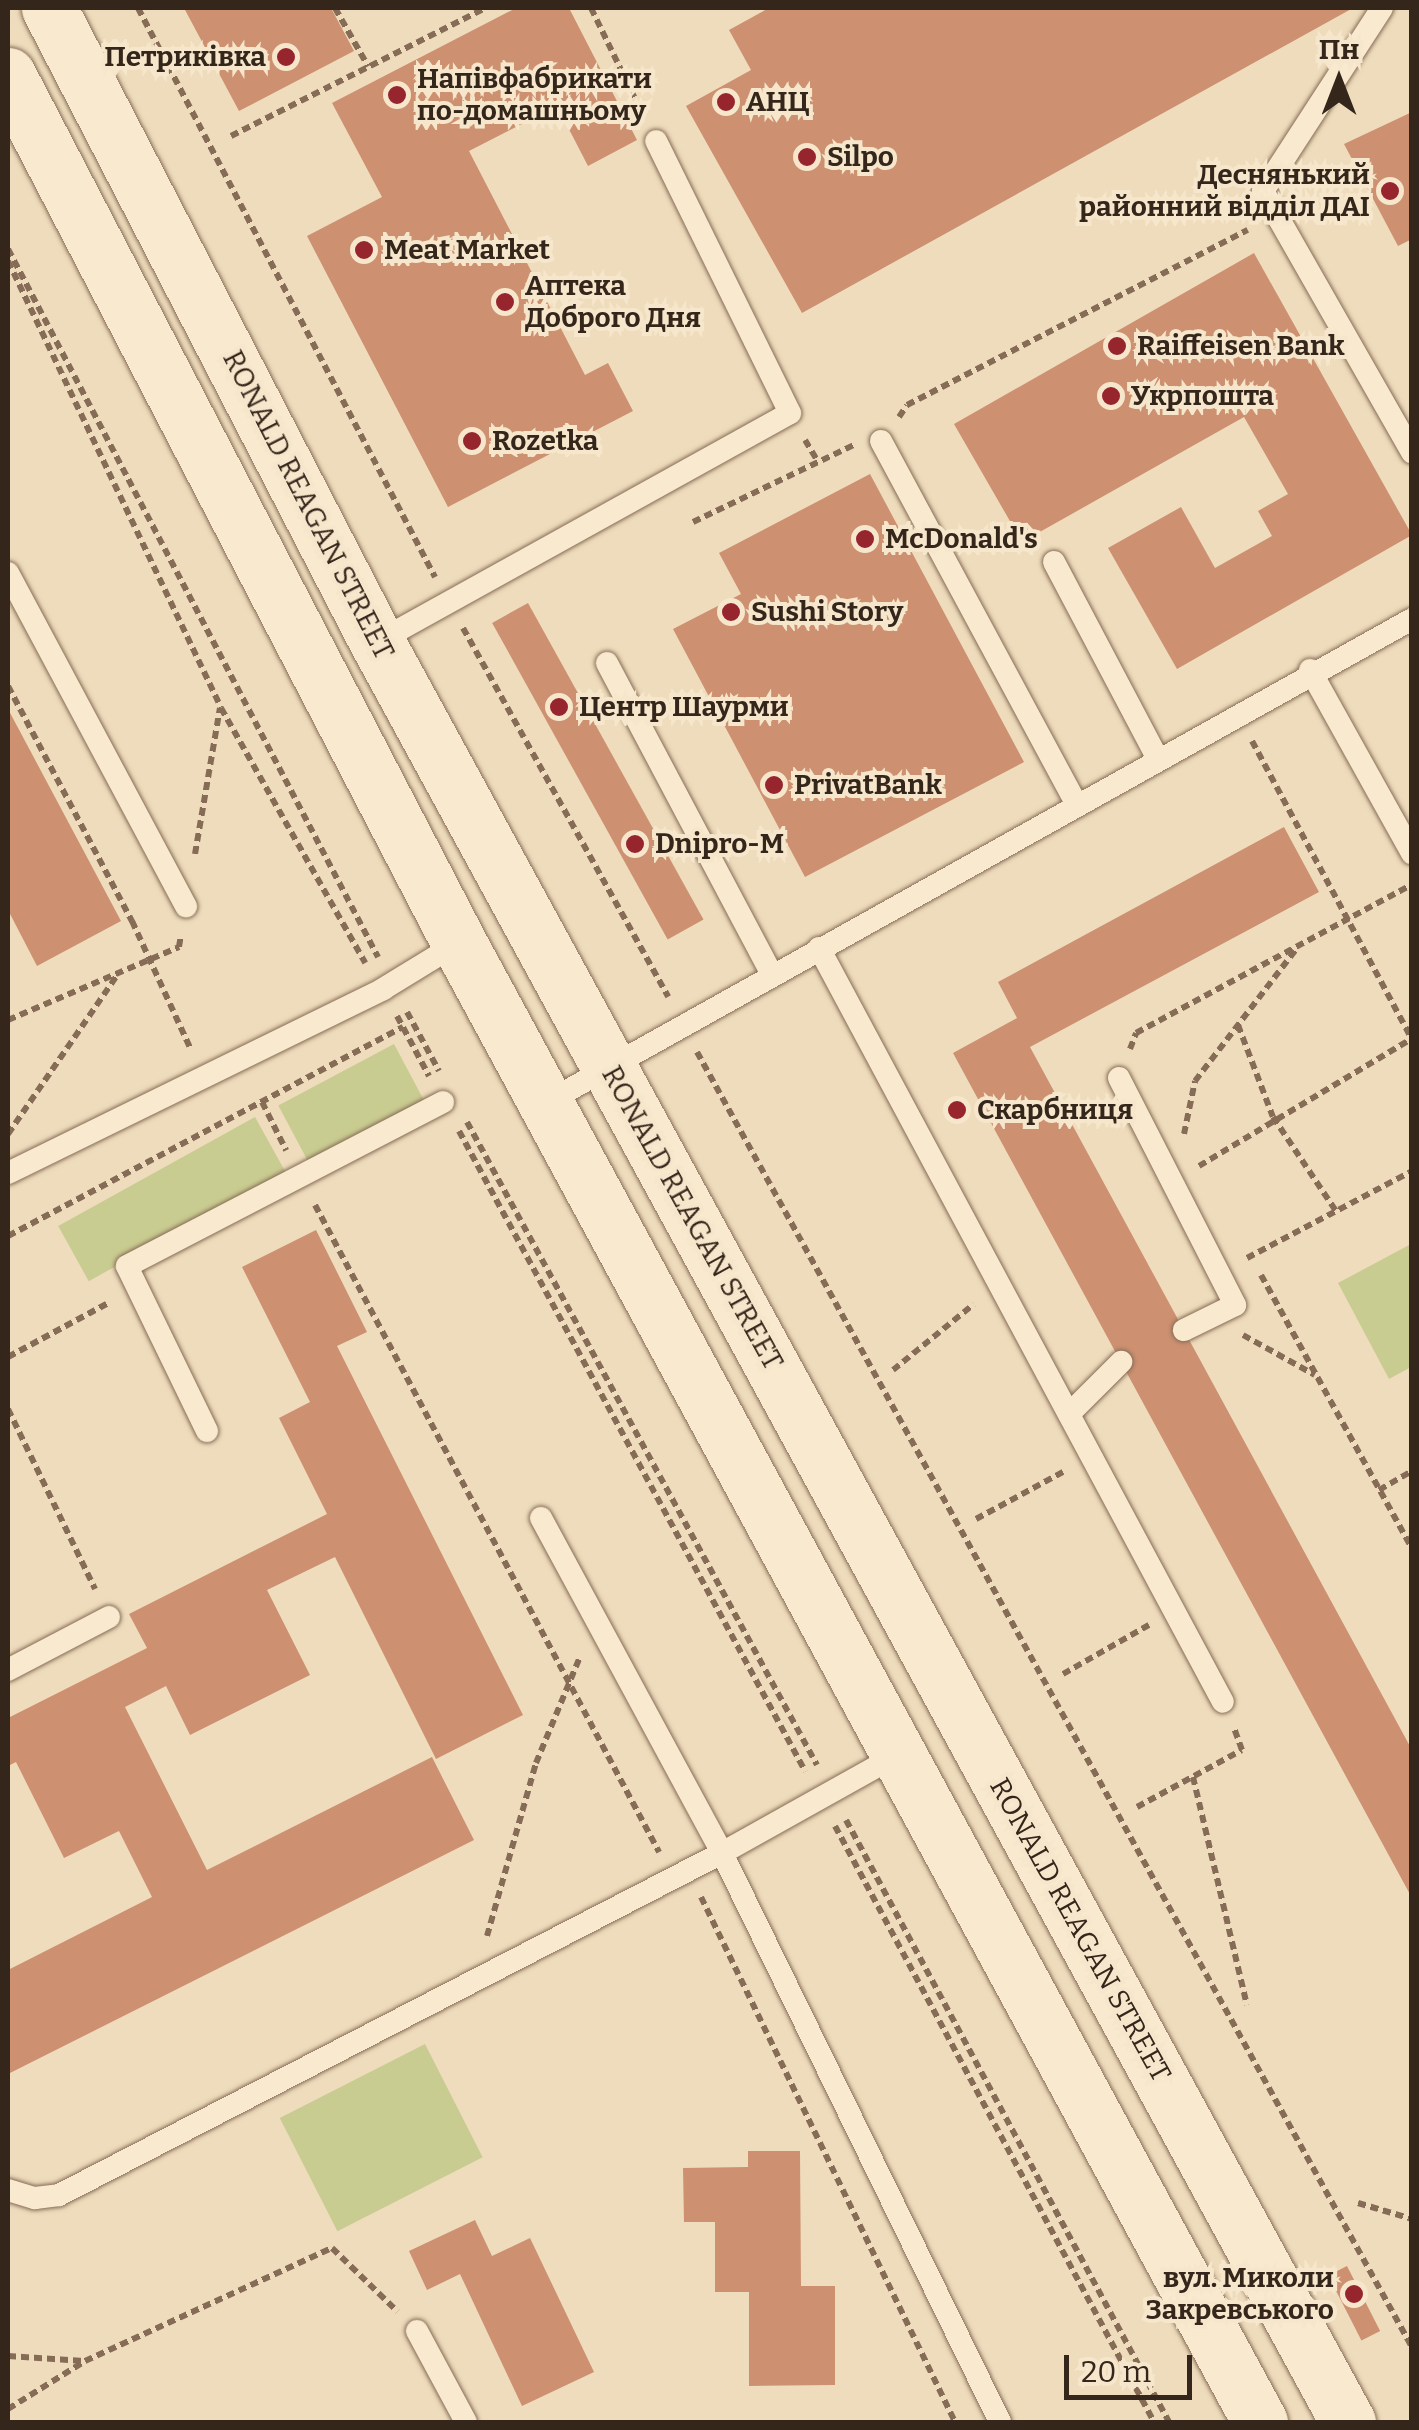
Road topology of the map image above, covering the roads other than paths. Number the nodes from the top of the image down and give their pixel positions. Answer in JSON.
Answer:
{"nodes":[{"id":1,"x":49,"y":8,"type":"edge"},
{"id":2,"x":1382,"y":8,"type":"edge"},
{"id":3,"x":8,"y":75,"type":"edge"},
{"id":4,"x":656,"y":141,"type":"road end"},
{"id":5,"x":881,"y":441,"type":"road end"},
{"id":6,"x":1412,"y":452,"type":"edge"},
{"id":7,"x":1054,"y":562,"type":"dead end"},
{"id":8,"x":8,"y":572,"type":"edge"},
{"id":9,"x":1412,"y":619,"type":"edge"},
{"id":10,"x":376,"y":642,"type":"junction"},
{"id":11,"x":606,"y":663,"type":"dead end"},
{"id":12,"x":1310,"y":670,"type":"junction"},
{"id":13,"x":1157,"y":758,"type":"junction"},
{"id":14,"x":1076,"y":803,"type":"junction"},
{"id":15,"x":1412,"y":853,"type":"edge"},
{"id":16,"x":186,"y":906,"type":"dead end"},
{"id":17,"x":459,"y":943,"type":"junction"},
{"id":18,"x":820,"y":948,"type":"junction"},
{"id":19,"x":772,"y":975,"type":"junction"},
{"id":20,"x":610,"y":1066,"type":"junction"},
{"id":21,"x":1119,"y":1078,"type":"road end"},
{"id":22,"x":444,"y":1092,"type":"road end"},
{"id":23,"x":549,"y":1101,"type":"junction"},
{"id":24,"x":8,"y":1173,"type":"edge"},
{"id":25,"x":1184,"y":1330,"type":"dead end"},
{"id":26,"x":1121,"y":1362,"type":"dead end"},
{"id":27,"x":1069,"y":1414,"type":"junction"},
{"id":28,"x":207,"y":1431,"type":"dead end"},
{"id":29,"x":541,"y":1518,"type":"dead end"},
{"id":30,"x":109,"y":1617,"type":"road end"},
{"id":31,"x":8,"y":1670,"type":"edge"},
{"id":32,"x":1224,"y":1702,"type":"road end"},
{"id":33,"x":897,"y":1755,"type":"junction"},
{"id":34,"x":722,"y":1852,"type":"junction"},
{"id":35,"x":8,"y":2190,"type":"edge"},
{"id":36,"x":417,"y":2330,"type":"road end"},
{"id":37,"x":466,"y":2422,"type":"edge"},
{"id":38,"x":1000,"y":2422,"type":"edge"},
{"id":39,"x":1260,"y":2422,"type":"edge"},
{"id":40,"x":1348,"y":2422,"type":"edge"}],
"edges":[{"from":1,"to":10,"type":"main road","name":"RONALD REAGAN STREET"},
{"from":2,"to":6,"type":"lane"},
{"from":3,"to":17,"type":"main road"},
{"from":4,"to":10,"type":"lane"},
{"from":5,"to":14,"type":"lane"},
{"from":7,"to":13,"type":"lane"},
{"from":8,"to":16,"type":"lane"},
{"from":9,"to":12,"type":"lane"},
{"from":10,"to":20,"type":"main road","name":"RONALD REAGAN STREET"},
{"from":11,"to":19,"type":"lane"},
{"from":12,"to":13,"type":"lane"},
{"from":12,"to":15,"type":"lane"},
{"from":13,"to":14,"type":"lane"},
{"from":14,"to":18,"type":"lane"},
{"from":17,"to":23,"type":"main road"},
{"from":17,"to":24,"type":"lane"},
{"from":18,"to":19,"type":"lane"},
{"from":18,"to":27,"type":"lane"},
{"from":19,"to":20,"type":"lane"},
{"from":20,"to":23,"type":"lane"},
{"from":20,"to":40,"type":"main road","name":"RONALD REAGAN STREET"},
{"from":21,"to":25,"type":"lane"},
{"from":22,"to":28,"type":"lane"},
{"from":23,"to":33,"type":"main road"},
{"from":26,"to":27,"type":"lane"},
{"from":27,"to":32,"type":"lane"},
{"from":29,"to":34,"type":"lane"},
{"from":30,"to":31,"type":"lane"},
{"from":33,"to":34,"type":"lane"},
{"from":33,"to":39,"type":"main road"},
{"from":34,"to":35,"type":"lane"},
{"from":34,"to":38,"type":"lane"},
{"from":36,"to":37,"type":"lane"}]}
